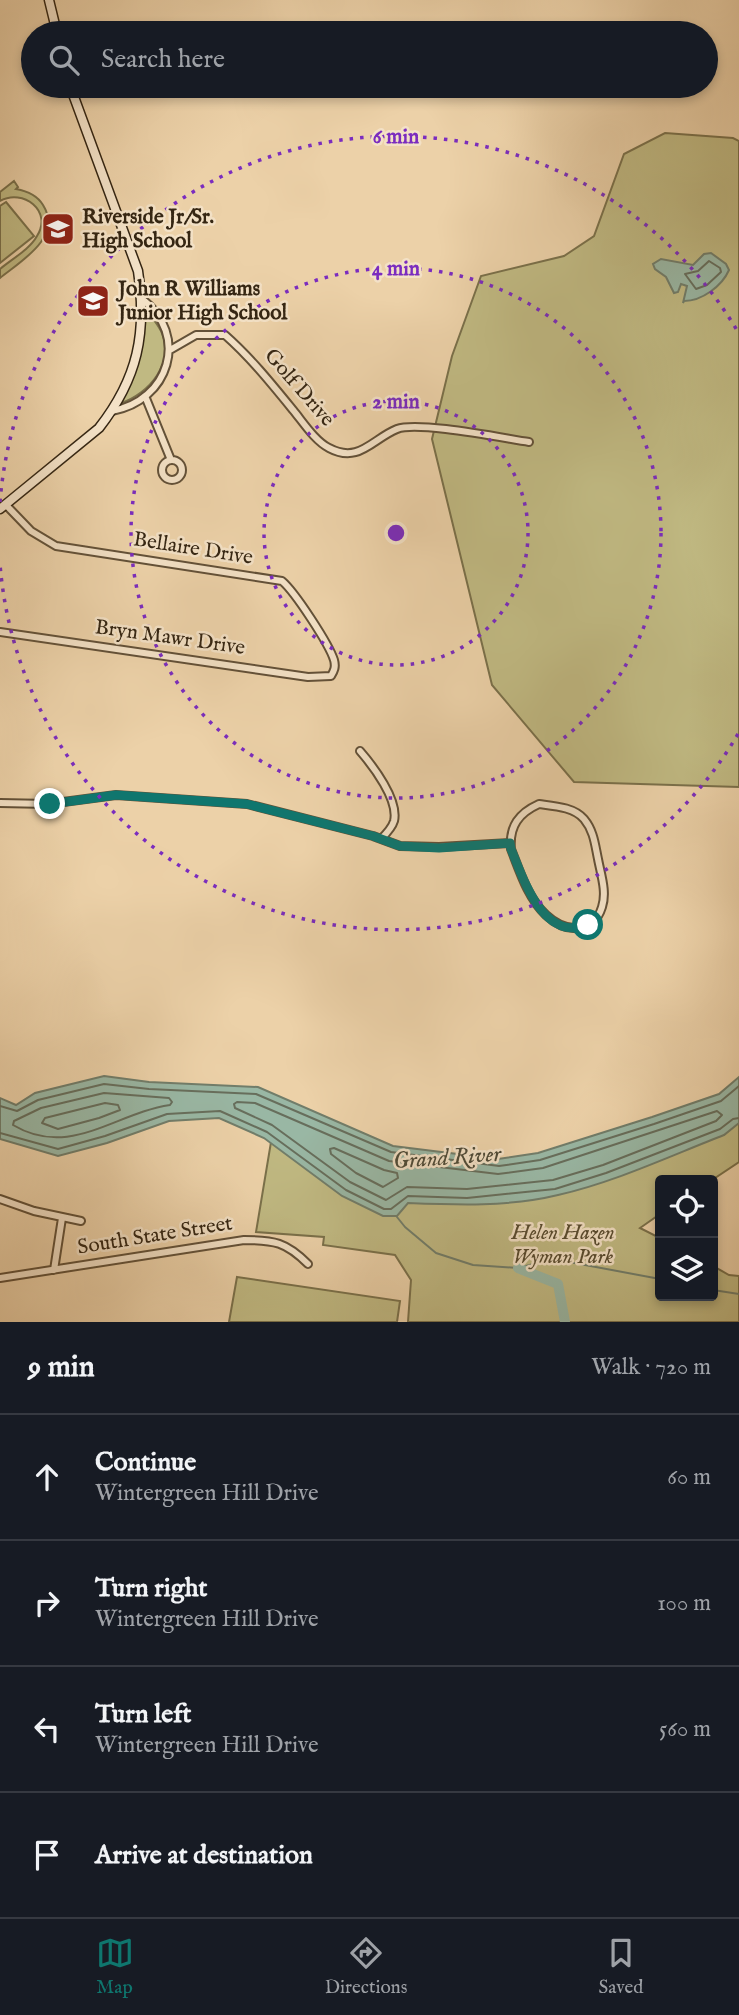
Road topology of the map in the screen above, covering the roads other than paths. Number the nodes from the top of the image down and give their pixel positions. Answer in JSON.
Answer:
{"nodes":[{"id":1,"x":49,"y":0,"type":"edge"},
{"id":2,"x":54,"y":21,"type":"edge"},
{"id":3,"x":74,"y":98,"type":"edge"},
{"id":4,"x":142,"y":299,"type":"junction"},
{"id":5,"x":170,"y":350,"type":"junction"},
{"id":6,"x":145,"y":396,"type":"junction"},
{"id":7,"x":112,"y":411,"type":"junction"},
{"id":8,"x":529,"y":442,"type":"dead end"},
{"id":9,"x":172,"y":460,"type":"dead end"},
{"id":10,"x":3,"y":507,"type":"edge"},
{"id":11,"x":0,"y":632,"type":"edge"},
{"id":12,"x":333,"y":674,"type":"joint"},
{"id":13,"x":360,"y":751,"type":"dead end"},
{"id":14,"x":0,"y":803,"type":"edge"},
{"id":15,"x":381,"y":839,"type":"junction"},
{"id":16,"x":510,"y":843,"type":"junction"},
{"id":17,"x":0,"y":1199,"type":"edge"},
{"id":18,"x":62,"y":1217,"type":"junction"},
{"id":19,"x":81,"y":1221,"type":"dead end"},
{"id":20,"x":308,"y":1264,"type":"dead end"},
{"id":21,"x":54,"y":1270,"type":"junction"},
{"id":22,"x":0,"y":1278,"type":"edge"}],
"edges":[{"from":1,"to":2,"type":"main road"},
{"from":3,"to":4,"type":"main road"},
{"from":4,"to":5,"type":"street"},
{"from":4,"to":7,"type":"main road"},
{"from":5,"to":6,"type":"street"},
{"from":5,"to":8,"type":"street","name":"Golf Drive"},
{"from":6,"to":7,"type":"street"},
{"from":6,"to":9,"type":"street"},
{"from":7,"to":10,"type":"main road"},
{"from":10,"to":12,"type":"street","name":"Bellaire Drive"},
{"from":11,"to":12,"type":"street","name":"Bryn Mawr Drive"},
{"from":13,"to":15,"type":"street"},
{"from":14,"to":15,"type":"street"},
{"from":15,"to":16,"type":"street"},
{"from":16,"to":16,"type":"street"},
{"from":17,"to":18,"type":"street"},
{"from":18,"to":19,"type":"street"},
{"from":18,"to":21,"type":"street"},
{"from":20,"to":21,"type":"street","name":"South State Street"},
{"from":21,"to":22,"type":"street","name":"South State Street"}]}
